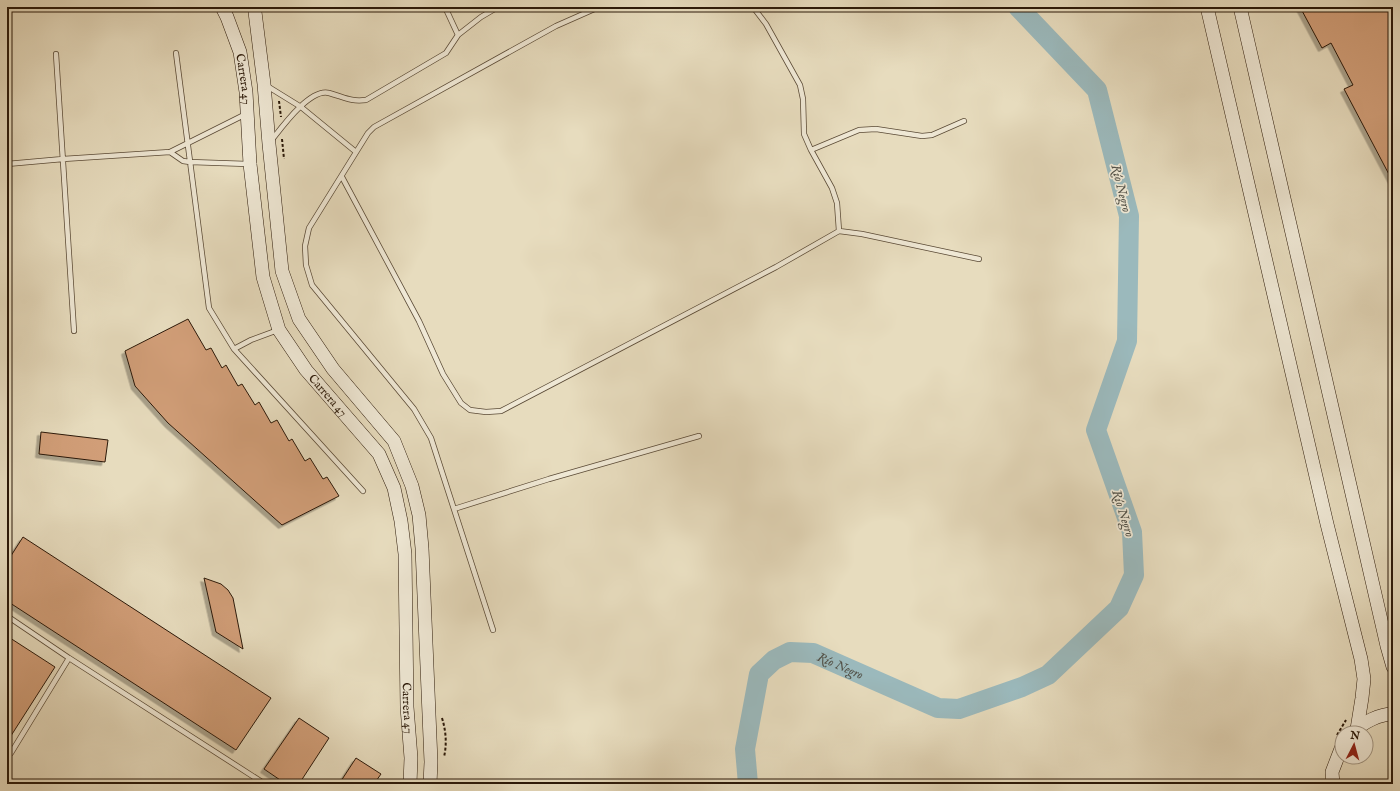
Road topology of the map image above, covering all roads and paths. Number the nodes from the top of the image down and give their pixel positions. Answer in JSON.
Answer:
{"nodes":[{"id":1,"x":222,"y":7,"type":"edge"},
{"id":2,"x":254,"y":7,"type":"edge"},
{"id":3,"x":445,"y":7,"type":"edge"},
{"id":4,"x":498,"y":7,"type":"edge"},
{"id":5,"x":600,"y":7,"type":"edge"},
{"id":6,"x":753,"y":7,"type":"edge"},
{"id":7,"x":1207,"y":7,"type":"edge"},
{"id":8,"x":1240,"y":7,"type":"edge"},
{"id":9,"x":458,"y":35,"type":"junction"},
{"id":10,"x":176,"y":53,"type":"dead end"},
{"id":11,"x":56,"y":54,"type":"dead end"},
{"id":12,"x":264,"y":84,"type":"junction"},
{"id":13,"x":301,"y":107,"type":"junction"},
{"id":14,"x":247,"y":113,"type":"junction"},
{"id":15,"x":964,"y":121,"type":"dead end"},
{"id":16,"x":188,"y":143,"type":"junction"},
{"id":17,"x":268,"y":144,"type":"junction"},
{"id":18,"x":811,"y":150,"type":"junction"},
{"id":19,"x":170,"y":152,"type":"junction"},
{"id":20,"x":356,"y":152,"type":"junction"},
{"id":21,"x":63,"y":158,"type":"junction"},
{"id":22,"x":190,"y":162,"type":"junction"},
{"id":23,"x":7,"y":164,"type":"edge"},
{"id":24,"x":250,"y":164,"type":"junction"},
{"id":25,"x":342,"y":176,"type":"junction"},
{"id":26,"x":839,"y":231,"type":"junction"},
{"id":27,"x":979,"y":259,"type":"dead end"},
{"id":28,"x":280,"y":330,"type":"junction"},
{"id":29,"x":74,"y":331,"type":"dead end"},
{"id":30,"x":234,"y":349,"type":"junction"},
{"id":31,"x":699,"y":436,"type":"dead end"},
{"id":32,"x":363,"y":491,"type":"dead end"},
{"id":33,"x":454,"y":509,"type":"junction"},
{"id":34,"x":7,"y":616,"type":"edge"},
{"id":35,"x":494,"y":630,"type":"dead end"},
{"id":36,"x":69,"y":658,"type":"junction"},
{"id":37,"x":1393,"y":667,"type":"edge"},
{"id":38,"x":1393,"y":714,"type":"edge"},
{"id":39,"x":1356,"y":725,"type":"edge"},
{"id":40,"x":1364,"y":725,"type":"edge"},
{"id":41,"x":11,"y":753,"type":"dead end"},
{"id":42,"x":1335,"y":765,"type":"edge"},
{"id":43,"x":265,"y":784,"type":"edge"},
{"id":44,"x":410,"y":784,"type":"edge"},
{"id":45,"x":430,"y":784,"type":"edge"},
{"id":46,"x":1333,"y":784,"type":"edge"}],
"edges":[{"from":1,"to":14,"type":"street","name":"Carrera 47"},
{"from":2,"to":12,"type":"street","name":"Carrera 47"},
{"from":3,"to":9,"type":"lane"},
{"from":4,"to":9,"type":"lane"},
{"from":5,"to":20,"type":"lane"},
{"from":6,"to":18,"type":"lane"},
{"from":7,"to":39,"type":"street"},
{"from":8,"to":37,"type":"street"},
{"from":9,"to":13,"type":"lane"},
{"from":10,"to":16,"type":"lane"},
{"from":11,"to":21,"type":"lane"},
{"from":12,"to":13,"type":"lane"},
{"from":12,"to":17,"type":"street","name":"Carrera 47"},
{"from":13,"to":17,"type":"lane"},
{"from":13,"to":20,"type":"lane"},
{"from":14,"to":16,"type":"lane"},
{"from":14,"to":24,"type":"street","name":"Carrera 47"},
{"from":15,"to":18,"type":"lane"},
{"from":16,"to":19,"type":"lane"},
{"from":16,"to":22,"type":"lane"},
{"from":17,"to":45,"type":"street","name":"Carrera 47"},
{"from":18,"to":26,"type":"lane"},
{"from":19,"to":21,"type":"lane"},
{"from":19,"to":22,"type":"lane"},
{"from":20,"to":25,"type":"lane"},
{"from":21,"to":23,"type":"lane"},
{"from":21,"to":29,"type":"lane"},
{"from":22,"to":24,"type":"lane"},
{"from":22,"to":30,"type":"lane"},
{"from":24,"to":28,"type":"street","name":"Carrera 47"},
{"from":25,"to":26,"type":"lane"},
{"from":25,"to":33,"type":"lane"},
{"from":26,"to":27,"type":"lane"},
{"from":28,"to":30,"type":"lane"},
{"from":28,"to":44,"type":"street","name":"Carrera 47"},
{"from":30,"to":32,"type":"lane"},
{"from":31,"to":33,"type":"lane"},
{"from":33,"to":35,"type":"lane"},
{"from":34,"to":36,"type":"lane"},
{"from":36,"to":41,"type":"lane"},
{"from":36,"to":43,"type":"lane"},
{"from":38,"to":40,"type":"street"},
{"from":42,"to":46,"type":"street"}]}
